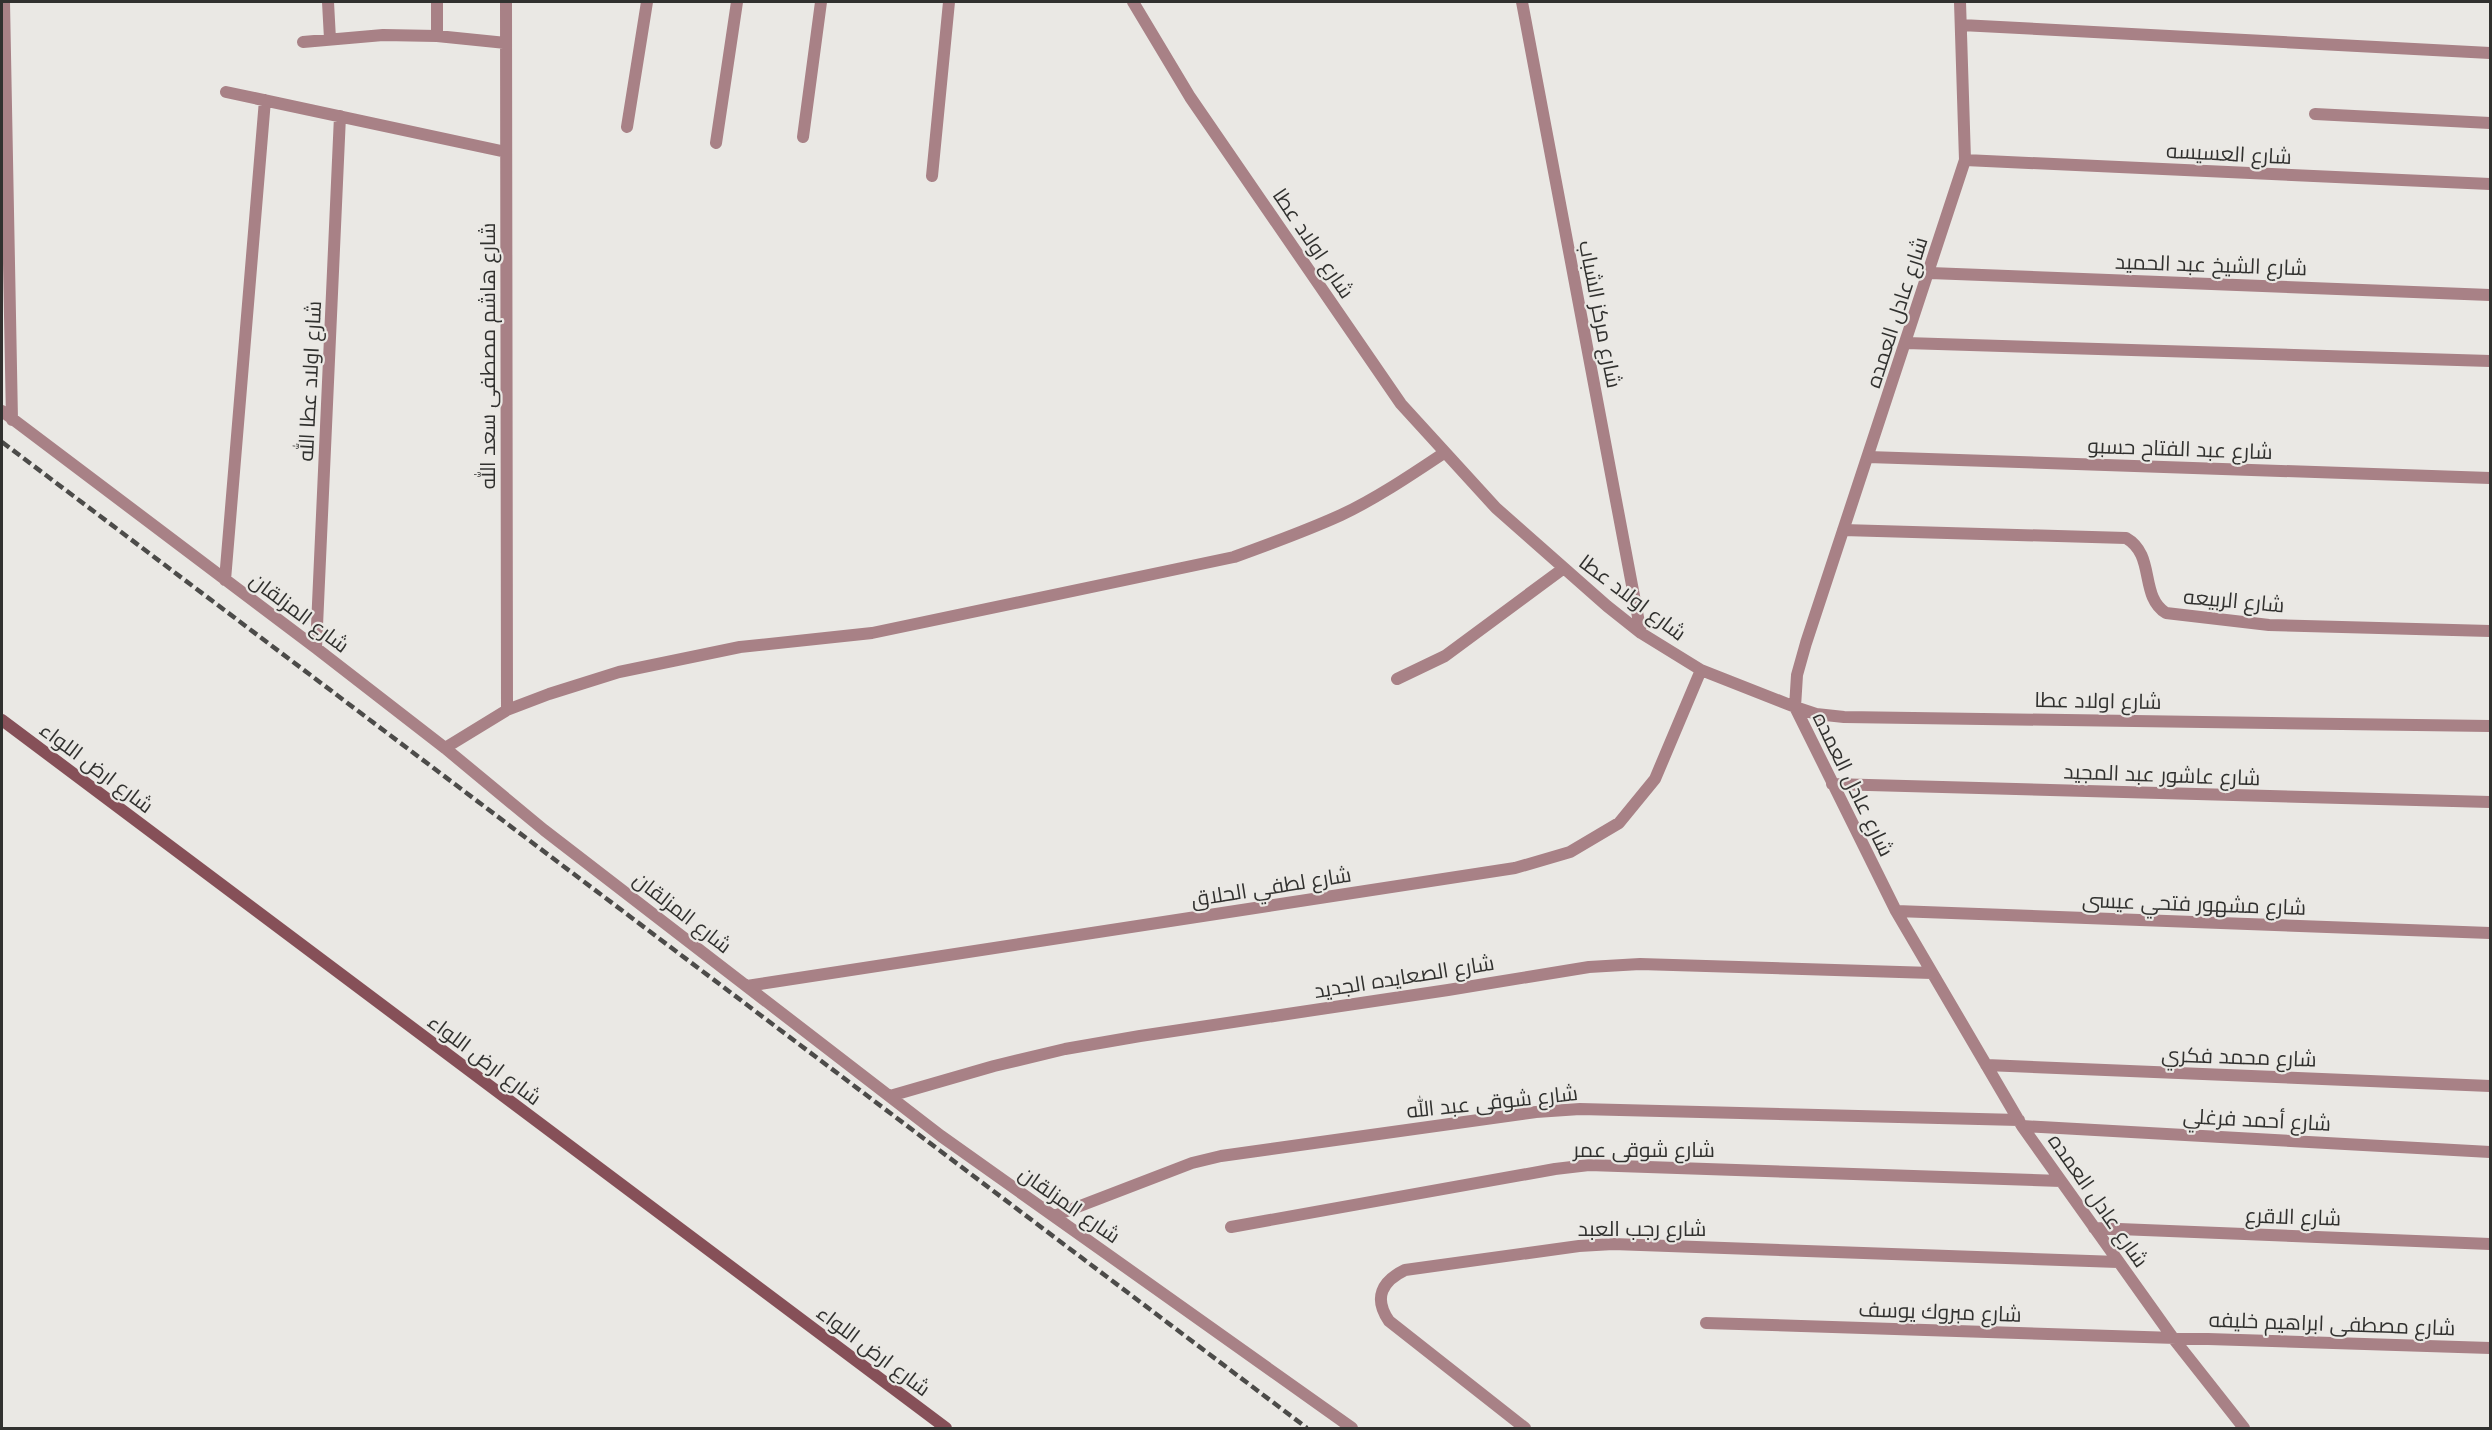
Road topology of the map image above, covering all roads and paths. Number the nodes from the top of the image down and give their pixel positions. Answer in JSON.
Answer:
{"nodes":[{"id":1,"x":4,"y":2,"type":"edge"},
{"id":2,"x":328,"y":2,"type":"edge"},
{"id":3,"x":437,"y":2,"type":"edge"},
{"id":4,"x":506,"y":2,"type":"edge"},
{"id":5,"x":647,"y":2,"type":"edge"},
{"id":6,"x":737,"y":2,"type":"edge"},
{"id":7,"x":821,"y":2,"type":"edge"},
{"id":8,"x":950,"y":2,"type":"edge"},
{"id":9,"x":1133,"y":2,"type":"edge"},
{"id":10,"x":1522,"y":2,"type":"edge"},
{"id":11,"x":1960,"y":2,"type":"edge"},
{"id":12,"x":1961,"y":25,"type":"junction"},
{"id":13,"x":437,"y":36,"type":"junction"},
{"id":14,"x":330,"y":39,"type":"junction"},
{"id":15,"x":303,"y":42,"type":"dead end"},
{"id":16,"x":506,"y":44,"type":"junction"},
{"id":17,"x":2490,"y":53,"type":"edge"},
{"id":18,"x":226,"y":92,"type":"dead end"},
{"id":19,"x":266,"y":100,"type":"junction"},
{"id":20,"x":2315,"y":114,"type":"dead end"},
{"id":21,"x":340,"y":116,"type":"junction"},
{"id":22,"x":2490,"y":123,"type":"edge"},
{"id":23,"x":627,"y":127,"type":"dead end"},
{"id":24,"x":803,"y":137,"type":"dead end"},
{"id":25,"x":716,"y":143,"type":"dead end"},
{"id":26,"x":506,"y":152,"type":"junction"},
{"id":27,"x":1965,"y":160,"type":"junction"},
{"id":28,"x":932,"y":176,"type":"dead end"},
{"id":29,"x":2490,"y":184,"type":"edge"},
{"id":30,"x":1930,"y":273,"type":"junction"},
{"id":31,"x":2490,"y":295,"type":"edge"},
{"id":32,"x":1906,"y":343,"type":"junction"},
{"id":33,"x":2490,"y":362,"type":"edge"},
{"id":34,"x":2,"y":411,"type":"edge"},
{"id":35,"x":12,"y":420,"type":"junction"},
{"id":36,"x":1444,"y":453,"type":"junction"},
{"id":37,"x":1868,"y":457,"type":"junction"},
{"id":38,"x":2490,"y":478,"type":"edge"},
{"id":39,"x":1844,"y":530,"type":"junction"},
{"id":40,"x":1564,"y":568,"type":"junction"},
{"id":41,"x":225,"y":580,"type":"junction"},
{"id":42,"x":2490,"y":631,"type":"edge"},
{"id":43,"x":1641,"y":633,"type":"junction"},
{"id":44,"x":316,"y":648,"type":"junction"},
{"id":45,"x":1701,"y":670,"type":"junction"},
{"id":46,"x":1397,"y":679,"type":"dead end"},
{"id":47,"x":1795,"y":707,"type":"junction"},
{"id":48,"x":507,"y":710,"type":"junction"},
{"id":49,"x":2,"y":720,"type":"edge"},
{"id":50,"x":2490,"y":726,"type":"edge"},
{"id":51,"x":445,"y":748,"type":"junction"},
{"id":52,"x":1832,"y":784,"type":"junction"},
{"id":53,"x":2490,"y":802,"type":"edge"},
{"id":54,"x":1896,"y":911,"type":"junction"},
{"id":55,"x":2490,"y":933,"type":"edge"},
{"id":56,"x":1932,"y":973,"type":"junction"},
{"id":57,"x":747,"y":986,"type":"junction"},
{"id":58,"x":1986,"y":1065,"type":"junction"},
{"id":59,"x":2490,"y":1086,"type":"edge"},
{"id":60,"x":890,"y":1096,"type":"junction"},
{"id":61,"x":2020,"y":1123,"type":"junction"},
{"id":62,"x":2490,"y":1152,"type":"edge"},
{"id":63,"x":2061,"y":1181,"type":"junction"},
{"id":64,"x":1054,"y":1216,"type":"junction"},
{"id":65,"x":1231,"y":1227,"type":"dead end"},
{"id":66,"x":2094,"y":1228,"type":"junction"},
{"id":67,"x":2490,"y":1244,"type":"edge"},
{"id":68,"x":2118,"y":1262,"type":"junction"},
{"id":69,"x":1706,"y":1323,"type":"dead end"},
{"id":70,"x":2173,"y":1338,"type":"junction"},
{"id":71,"x":2490,"y":1348,"type":"edge"},
{"id":72,"x":946,"y":1428,"type":"edge"},
{"id":73,"x":1352,"y":1428,"type":"edge"},
{"id":74,"x":1525,"y":1428,"type":"edge"},
{"id":75,"x":2244,"y":1428,"type":"edge"}],
"edges":[{"from":1,"to":35,"type":"street"},
{"from":2,"to":14,"type":"street"},
{"from":3,"to":13,"type":"street"},
{"from":4,"to":16,"type":"street","name":"شارع هاشم مصطفى سعد الله"},
{"from":5,"to":23,"type":"street"},
{"from":6,"to":25,"type":"street"},
{"from":7,"to":24,"type":"street"},
{"from":8,"to":28,"type":"street"},
{"from":9,"to":36,"type":"street","name":"شارع اولاد عطا"},
{"from":10,"to":43,"type":"street","name":"شارع مركز الشباب"},
{"from":11,"to":12,"type":"street","name":"شارع عادل العمده"},
{"from":12,"to":17,"type":"street"},
{"from":12,"to":27,"type":"street","name":"شارع عادل العمده"},
{"from":13,"to":14,"type":"street"},
{"from":13,"to":16,"type":"street"},
{"from":14,"to":15,"type":"street"},
{"from":16,"to":26,"type":"street","name":"شارع هاشم مصطفى سعد الله"},
{"from":18,"to":19,"type":"street"},
{"from":19,"to":21,"type":"street"},
{"from":19,"to":41,"type":"street"},
{"from":20,"to":22,"type":"street"},
{"from":21,"to":26,"type":"street"},
{"from":21,"to":44,"type":"street","name":"شارع اولاد عطا الله"},
{"from":26,"to":48,"type":"street","name":"شارع هاشم مصطفى سعد الله"},
{"from":27,"to":29,"type":"street","name":"شارع العسيسه"},
{"from":27,"to":30,"type":"street","name":"شارع عادل العمده"},
{"from":30,"to":31,"type":"street","name":"شارع الشيخ عبد الحميد"},
{"from":30,"to":32,"type":"street","name":"شارع عادل العمده"},
{"from":32,"to":33,"type":"street"},
{"from":32,"to":37,"type":"street","name":"شارع عادل العمده"},
{"from":34,"to":35,"type":"street","name":"شارع المزلقان"},
{"from":35,"to":41,"type":"street","name":"شارع المزلقان"},
{"from":36,"to":40,"type":"street","name":"شارع اولاد عطا"},
{"from":36,"to":48,"type":"street"},
{"from":37,"to":38,"type":"street","name":"شارع عبد الفتاح حسبو"},
{"from":37,"to":39,"type":"street","name":"شارع عادل العمده"},
{"from":39,"to":42,"type":"street","name":"شارع الربيعه"},
{"from":39,"to":47,"type":"street","name":"شارع عادل العمده"},
{"from":40,"to":43,"type":"street","name":"شارع اولاد عطا"},
{"from":40,"to":46,"type":"street"},
{"from":41,"to":44,"type":"street","name":"شارع المزلقان"},
{"from":43,"to":45,"type":"street","name":"شارع اولاد عطا"},
{"from":44,"to":51,"type":"street","name":"شارع المزلقان"},
{"from":45,"to":47,"type":"street","name":"شارع اولاد عطا"},
{"from":45,"to":57,"type":"street","name":"شارع لطفي الحلاق"},
{"from":47,"to":50,"type":"street","name":"شارع اولاد عطا"},
{"from":47,"to":52,"type":"street","name":"شارع عادل العمده"},
{"from":48,"to":51,"type":"street"},
{"from":49,"to":72,"type":"street","name":"شارع ارض اللواء"},
{"from":51,"to":57,"type":"street","name":"شارع المزلقان"},
{"from":52,"to":53,"type":"street","name":"شارع عاشور عبد المجيد"},
{"from":52,"to":54,"type":"street","name":"شارع عادل العمده"},
{"from":54,"to":55,"type":"street","name":"شارع مشهور فتحي عيسى"},
{"from":54,"to":56,"type":"street","name":"شارع عادل العمده"},
{"from":56,"to":58,"type":"street","name":"شارع عادل العمده"},
{"from":56,"to":60,"type":"street","name":"شارع الصعايده الجديد"},
{"from":57,"to":60,"type":"street","name":"شارع المزلقان"},
{"from":58,"to":59,"type":"street","name":"شارع محمد فكري"},
{"from":58,"to":61,"type":"street","name":"شارع عادل العمده"},
{"from":60,"to":64,"type":"street","name":"شارع المزلقان"},
{"from":61,"to":62,"type":"street","name":"شارع أحمد فرغلي"},
{"from":61,"to":63,"type":"street","name":"شارع عادل العمده"},
{"from":61,"to":64,"type":"street","name":"شارع شوقى عبد الله"},
{"from":63,"to":65,"type":"street","name":"شارع شوقى عمر"},
{"from":63,"to":66,"type":"street","name":"شارع عادل العمده"},
{"from":64,"to":73,"type":"street","name":"شارع المزلقان"},
{"from":66,"to":67,"type":"street","name":"شارع الاقرع"},
{"from":66,"to":68,"type":"street","name":"شارع عادل العمده"},
{"from":68,"to":70,"type":"street","name":"شارع عادل العمده"},
{"from":68,"to":74,"type":"street","name":"شارع رجب العبد"},
{"from":69,"to":70,"type":"street","name":"شارع مبروك يوسف"},
{"from":70,"to":71,"type":"street","name":"شارع مصطفى ابراهيم خليفه"},
{"from":70,"to":75,"type":"street","name":"شارع عادل العمده"}]}
